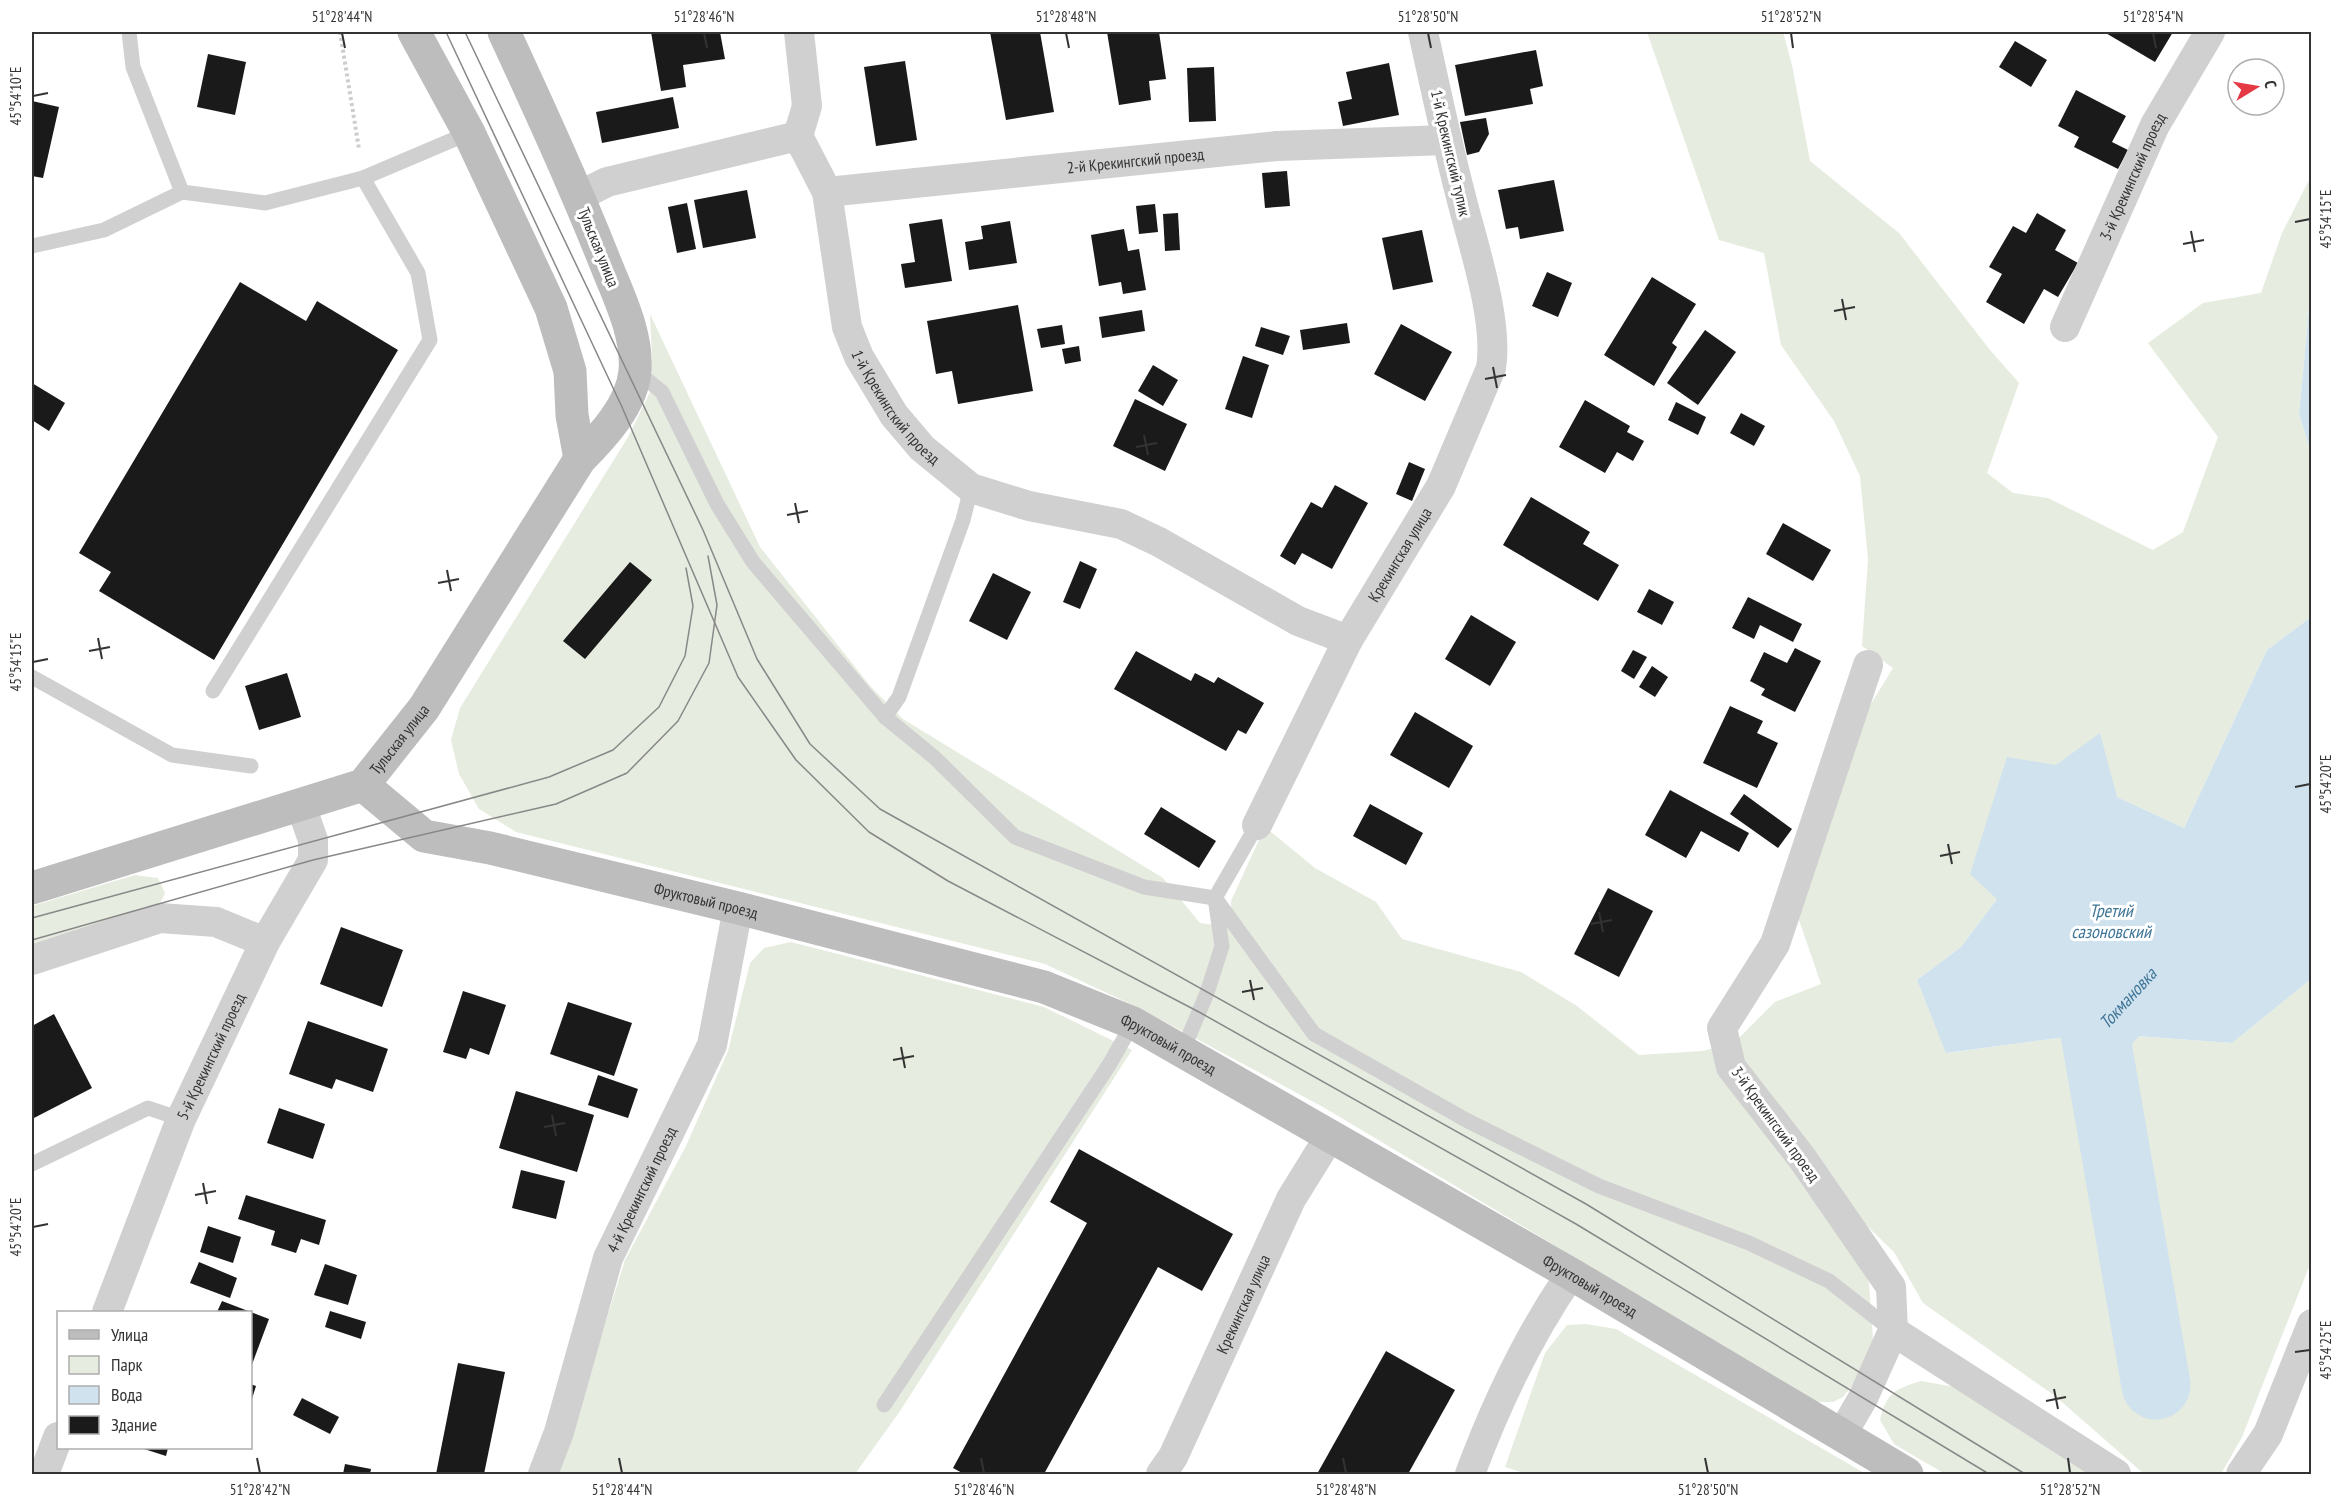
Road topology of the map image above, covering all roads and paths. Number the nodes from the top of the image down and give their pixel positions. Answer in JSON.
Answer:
{"nodes":[{"id":1,"x":129,"y":32,"type":"edge"},
{"id":2,"x":340,"y":32,"type":"edge"},
{"id":3,"x":414,"y":32,"type":"edge"},
{"id":4,"x":504,"y":32,"type":"edge"},
{"id":5,"x":799,"y":32,"type":"edge"},
{"id":6,"x":1423,"y":32,"type":"edge"},
{"id":7,"x":2211,"y":32,"type":"edge"},
{"id":8,"x":469,"y":133,"type":"junction"},
{"id":9,"x":798,"y":136,"type":"junction"},
{"id":10,"x":1446,"y":140,"type":"junction"},
{"id":11,"x":363,"y":177,"type":"junction"},
{"id":12,"x":182,"y":192,"type":"junction"},
{"id":13,"x":827,"y":192,"type":"junction"},
{"id":14,"x":579,"y":196,"type":"junction"},
{"id":15,"x":32,"y":246,"type":"edge"},
{"id":16,"x":1480,"y":273,"type":"joint"},
{"id":17,"x":2065,"y":327,"type":"dead end"},
{"id":18,"x":635,"y":370,"type":"junction"},
{"id":19,"x":580,"y":459,"type":"junction"},
{"id":20,"x":971,"y":488,"type":"junction"},
{"id":21,"x":1348,"y":640,"type":"junction"},
{"id":22,"x":1868,"y":665,"type":"dead end"},
{"id":23,"x":32,"y":677,"type":"edge"},
{"id":24,"x":213,"y":691,"type":"dead end"},
{"id":25,"x":885,"y":717,"type":"junction"},
{"id":26,"x":250,"y":766,"type":"dead end"},
{"id":27,"x":363,"y":785,"type":"junction"},
{"id":28,"x":302,"y":806,"type":"junction"},
{"id":29,"x":1257,"y":825,"type":"joint"},
{"id":30,"x":32,"y":888,"type":"edge"},
{"id":31,"x":1215,"y":898,"type":"junction"},
{"id":32,"x":738,"y":908,"type":"junction"},
{"id":33,"x":265,"y":942,"type":"junction"},
{"id":34,"x":32,"y":960,"type":"edge"},
{"id":35,"x":1133,"y":1023,"type":"junction"},
{"id":36,"x":1183,"y":1050,"type":"junction"},
{"id":37,"x":181,"y":1119,"type":"junction"},
{"id":38,"x":1330,"y":1136,"type":"junction"},
{"id":39,"x":32,"y":1164,"type":"edge"},
{"id":40,"x":1571,"y":1274,"type":"junction"},
{"id":41,"x":106,"y":1311,"type":"edge"},
{"id":42,"x":2312,"y":1324,"type":"edge"},
{"id":43,"x":1893,"y":1331,"type":"junction"},
{"id":44,"x":885,"y":1405,"type":"dead end"},
{"id":45,"x":1842,"y":1436,"type":"junction"},
{"id":46,"x":57,"y":1440,"type":"edge"},
{"id":47,"x":44,"y":1474,"type":"edge"},
{"id":48,"x":543,"y":1474,"type":"edge"},
{"id":49,"x":1161,"y":1474,"type":"edge"},
{"id":50,"x":1470,"y":1474,"type":"edge"},
{"id":51,"x":1907,"y":1474,"type":"edge"},
{"id":52,"x":2116,"y":1474,"type":"edge"},
{"id":53,"x":2241,"y":1474,"type":"edge"}],
"edges":[{"from":1,"to":12,"type":"lane"},
{"from":2,"to":11,"type":"path"},
{"from":3,"to":8,"type":"street"},
{"from":4,"to":14,"type":"street","name":"Тульская улица"},
{"from":5,"to":9,"type":"street"},
{"from":6,"to":10,"type":"street","name":"1-й Крекингский тупик"},
{"from":7,"to":17,"type":"street","name":"3-й Крекингский проезд"},
{"from":8,"to":11,"type":"lane"},
{"from":8,"to":19,"type":"street"},
{"from":9,"to":13,"type":"street","name":"1-й Крекингский проезд"},
{"from":9,"to":14,"type":"street"},
{"from":10,"to":13,"type":"street","name":"2-й Крекингский проезд"},
{"from":10,"to":16,"type":"street","name":"1-й Крекингский тупик"},
{"from":11,"to":12,"type":"lane"},
{"from":11,"to":24,"type":"lane"},
{"from":12,"to":15,"type":"lane"},
{"from":13,"to":20,"type":"street","name":"1-й Крекингский проезд"},
{"from":14,"to":18,"type":"street","name":"Тульская улица"},
{"from":16,"to":21,"type":"street","name":"Крекингская улица"},
{"from":18,"to":19,"type":"street","name":"Тульская улица"},
{"from":18,"to":25,"type":"lane"},
{"from":19,"to":27,"type":"street","name":"Тульская улица"},
{"from":20,"to":21,"type":"street","name":"1-й Крекингский проезд"},
{"from":20,"to":25,"type":"lane"},
{"from":21,"to":29,"type":"street","name":"Крекингская улица"},
{"from":22,"to":43,"type":"street","name":"3-й Крекингский проезд"},
{"from":23,"to":26,"type":"lane"},
{"from":25,"to":31,"type":"lane"},
{"from":27,"to":28,"type":"street","name":"Тульская улица"},
{"from":27,"to":32,"type":"street","name":"Фруктовый проезд"},
{"from":28,"to":30,"type":"street","name":"Тульская улица"},
{"from":28,"to":33,"type":"street","name":"5-й Крекингский проезд"},
{"from":29,"to":31,"type":"lane"},
{"from":31,"to":36,"type":"lane"},
{"from":31,"to":43,"type":"lane"},
{"from":32,"to":35,"type":"street","name":"Фруктовый проезд"},
{"from":32,"to":48,"type":"street","name":"4-й Крекингский проезд"},
{"from":33,"to":34,"type":"street"},
{"from":33,"to":37,"type":"street","name":"5-й Крекингский проезд"},
{"from":35,"to":36,"type":"street","name":"Фруктовый проезд"},
{"from":35,"to":44,"type":"lane"},
{"from":36,"to":38,"type":"street","name":"Фруктовый проезд"},
{"from":37,"to":39,"type":"lane"},
{"from":37,"to":41,"type":"street","name":"5-й Крекингский проезд"},
{"from":38,"to":40,"type":"street","name":"Фруктовый проезд"},
{"from":38,"to":49,"type":"street","name":"Крекингская улица"},
{"from":40,"to":45,"type":"street","name":"Фруктовый проезд"},
{"from":40,"to":50,"type":"street"},
{"from":42,"to":53,"type":"street"},
{"from":43,"to":45,"type":"street","name":"3-й Крекингский проезд"},
{"from":43,"to":52,"type":"street"},
{"from":45,"to":51,"type":"street","name":"Фруктовый проезд"},
{"from":46,"to":47,"type":"street"}]}
